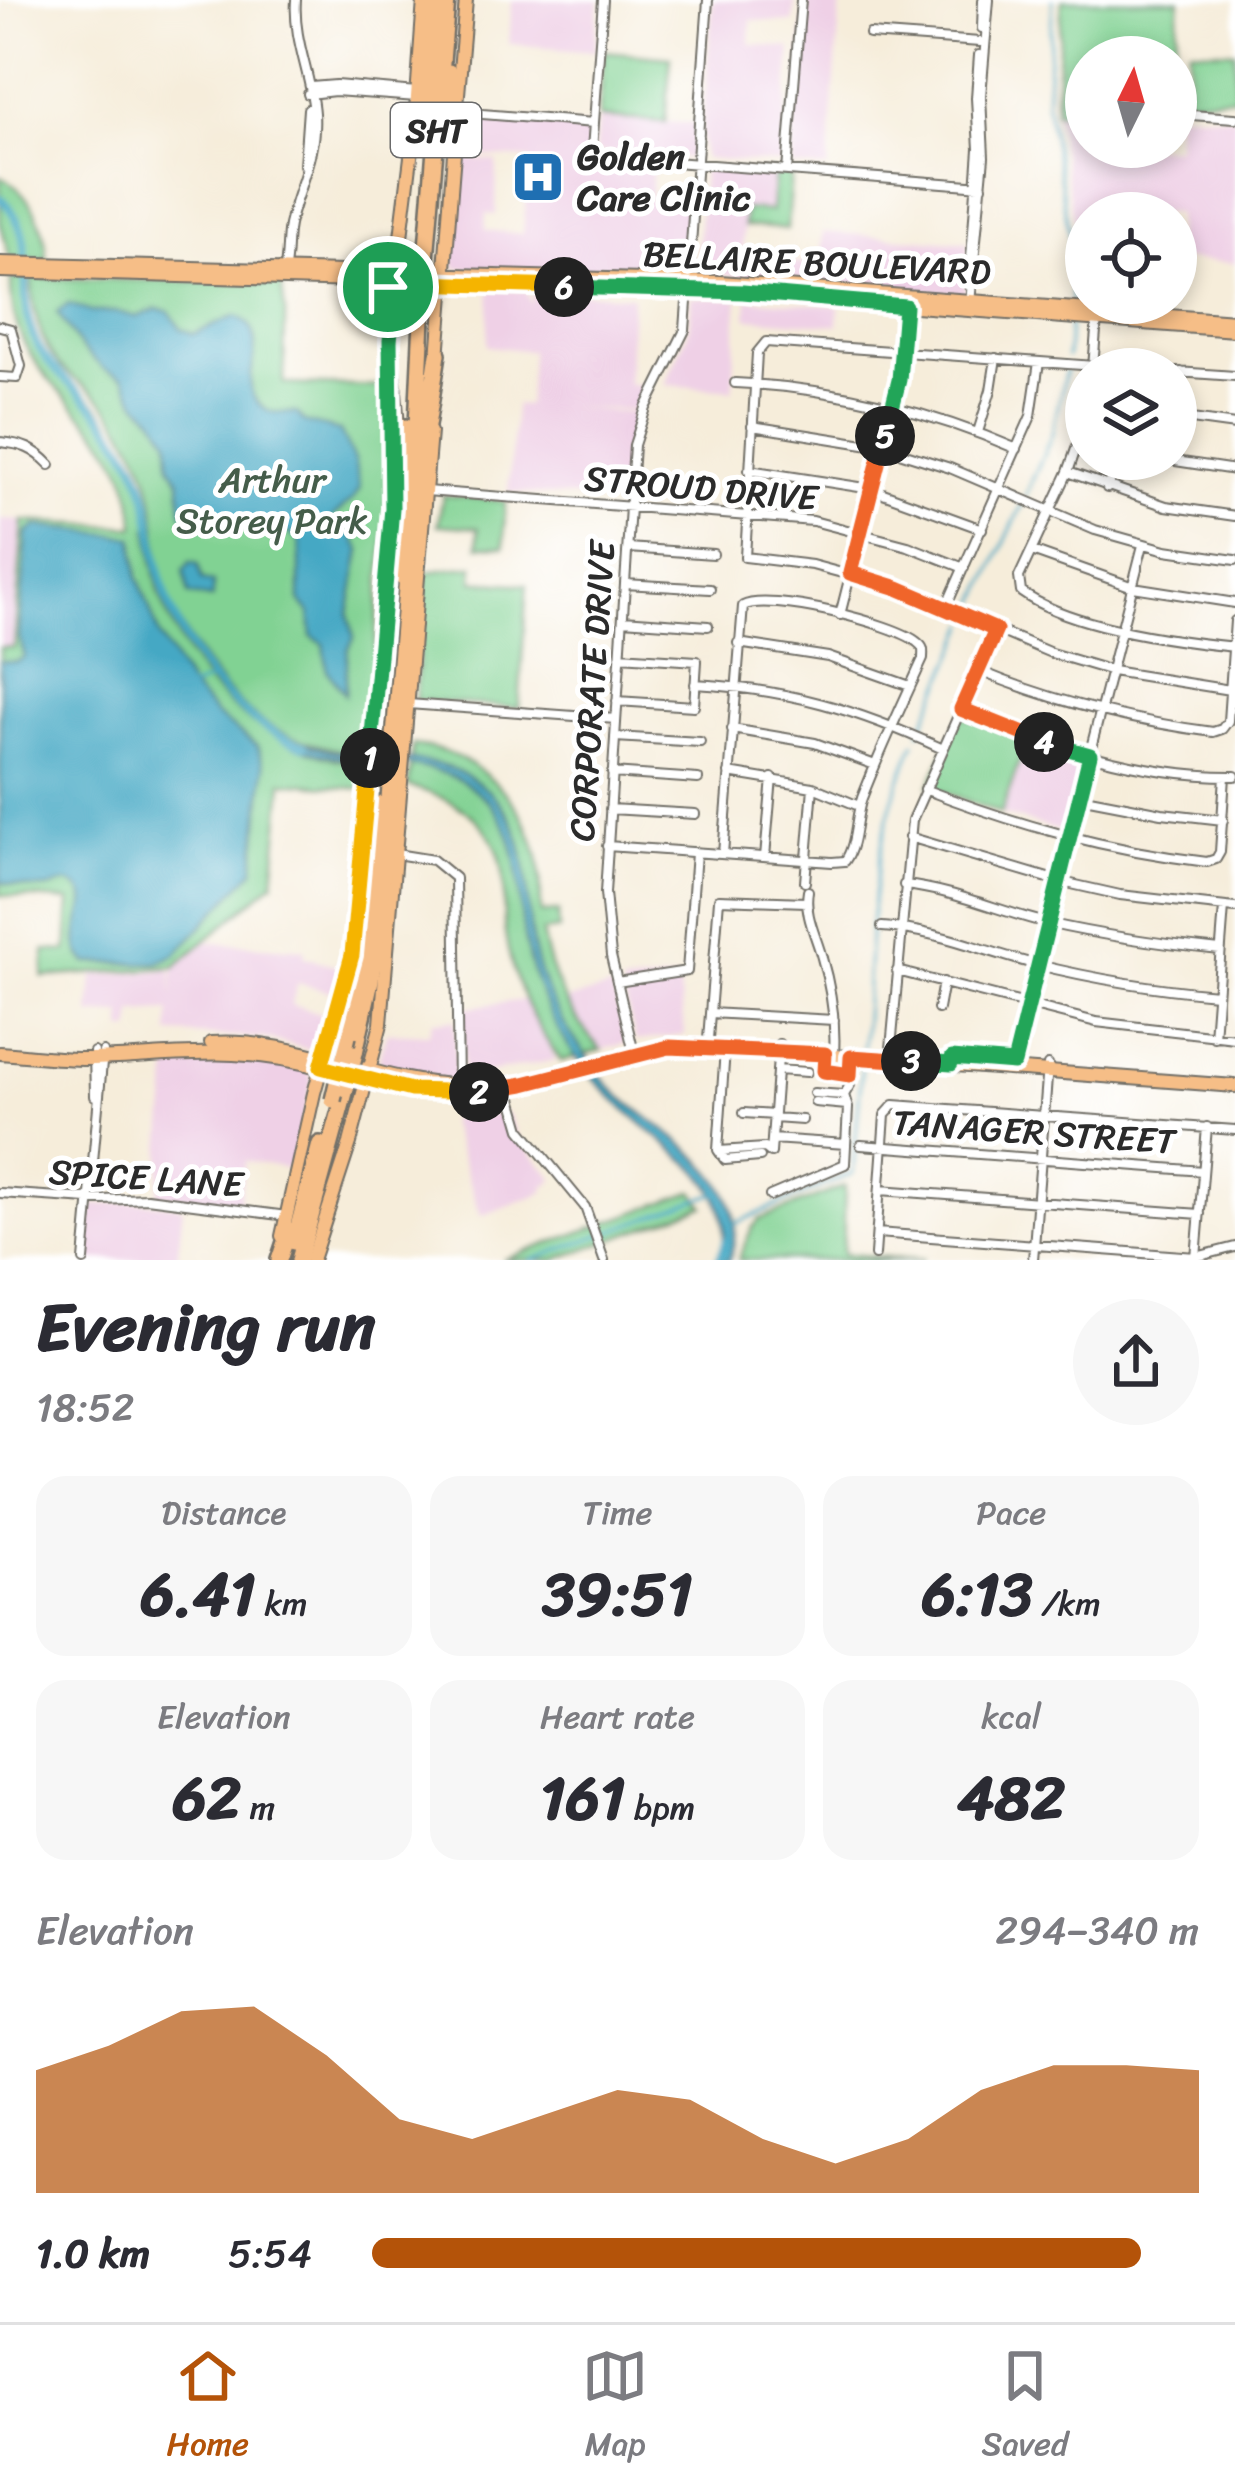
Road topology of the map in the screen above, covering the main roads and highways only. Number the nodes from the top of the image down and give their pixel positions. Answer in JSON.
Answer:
{"nodes":[{"id":1,"x":430,"y":0,"type":"edge"},
{"id":2,"x":449,"y":0,"type":"edge"},
{"id":3,"x":466,"y":0,"type":"edge"},
{"id":4,"x":417,"y":88,"type":"joint"},
{"id":5,"x":455,"y":135,"type":"junction"},
{"id":6,"x":397,"y":256,"type":"junction"},
{"id":7,"x":421,"y":258,"type":"junction"},
{"id":8,"x":6,"y":267,"type":"edge"},
{"id":9,"x":448,"y":273,"type":"junction"},
{"id":10,"x":516,"y":277,"type":"junction"},
{"id":11,"x":573,"y":283,"type":"junction"},
{"id":12,"x":390,"y":284,"type":"junction"},
{"id":13,"x":495,"y":285,"type":"junction"},
{"id":14,"x":688,"y":286,"type":"junction"},
{"id":15,"x":743,"y":288,"type":"junction"},
{"id":16,"x":834,"y":295,"type":"junction"},
{"id":17,"x":417,"y":301,"type":"junction"},
{"id":18,"x":441,"y":301,"type":"junction"},
{"id":19,"x":906,"y":301,"type":"junction"},
{"id":20,"x":1235,"y":325,"type":"edge"},
{"id":21,"x":438,"y":354,"type":"junction"},
{"id":22,"x":391,"y":368,"type":"junction"},
{"id":23,"x":401,"y":512,"type":"junction"},
{"id":24,"x":409,"y":554,"type":"junction"},
{"id":25,"x":388,"y":750,"type":"junction"},
{"id":26,"x":386,"y":773,"type":"junction"},
{"id":27,"x":381,"y":833,"type":"junction"},
{"id":28,"x":389,"y":942,"type":"junction"},
{"id":29,"x":352,"y":955,"type":"junction"},
{"id":30,"x":682,"y":1042,"type":"junction"},
{"id":31,"x":731,"y":1045,"type":"junction"},
{"id":32,"x":0,"y":1050,"type":"edge"},
{"id":33,"x":831,"y":1053,"type":"junction"},
{"id":34,"x":375,"y":1054,"type":"junction"},
{"id":35,"x":890,"y":1056,"type":"junction"},
{"id":36,"x":319,"y":1063,"type":"junction"},
{"id":37,"x":376,"y":1078,"type":"junction"},
{"id":38,"x":1235,"y":1082,"type":"edge"},
{"id":39,"x":339,"y":1095,"type":"junction"},
{"id":40,"x":362,"y":1100,"type":"junction"},
{"id":41,"x":312,"y":1172,"type":"junction"},
{"id":42,"x":277,"y":1260,"type":"edge"},
{"id":43,"x":302,"y":1260,"type":"edge"}],
"edges":[{"from":1,"to":4,"type":"highway"},
{"from":1,"to":7,"type":"highway","number":"SHT"},
{"from":2,"to":5,"type":"highway"},
{"from":2,"to":7,"type":"highway","number":"SHT"},
{"from":3,"to":5,"type":"main road"},
{"from":4,"to":6,"type":"main road"},
{"from":5,"to":9,"type":"main road"},
{"from":6,"to":9,"type":"main road"},
{"from":6,"to":12,"type":"main road"},
{"from":7,"to":17,"type":"highway","number":"SHT","bridge":true},
{"from":8,"to":12,"type":"main road"},
{"from":9,"to":10,"type":"main road","name":"BELLAIRE BOULEVARD"},
{"from":9,"to":12,"type":"main road","name":"BELLAIRE BOULEVARD"},
{"from":9,"to":13,"type":"main road","name":"BELLAIRE BOULEVARD"},
{"from":9,"to":18,"type":"main road"},
{"from":10,"to":11,"type":"main road","name":"BELLAIRE BOULEVARD"},
{"from":10,"to":13,"type":"main road"},
{"from":11,"to":13,"type":"main road","name":"BELLAIRE BOULEVARD"},
{"from":11,"to":14,"type":"main road","name":"BELLAIRE BOULEVARD"},
{"from":11,"to":14,"type":"main road","name":"BELLAIRE BOULEVARD"},
{"from":12,"to":18,"type":"main road"},
{"from":12,"to":22,"type":"main road"},
{"from":14,"to":15,"type":"main road","name":"BELLAIRE BOULEVARD"},
{"from":15,"to":16,"type":"main road","name":"BELLAIRE BOULEVARD"},
{"from":15,"to":16,"type":"main road","name":"BELLAIRE BOULEVARD"},
{"from":16,"to":19,"type":"main road","name":"BELLAIRE BOULEVARD"},
{"from":16,"to":19,"type":"main road","name":"BELLAIRE BOULEVARD"},
{"from":17,"to":23,"type":"highway","number":"SHT"},
{"from":17,"to":24,"type":"highway","number":"SHT"},
{"from":18,"to":21,"type":"main road"},
{"from":19,"to":20,"type":"main road","name":"BELLAIRE BOULEVARD"},
{"from":21,"to":24,"type":"highway"},
{"from":21,"to":25,"type":"main road"},
{"from":22,"to":23,"type":"highway"},
{"from":22,"to":25,"type":"main road"},
{"from":23,"to":25,"type":"highway","number":"SHT"},
{"from":24,"to":25,"type":"highway","number":"SHT"},
{"from":25,"to":26,"type":"highway","number":"SHT"},
{"from":26,"to":27,"type":"highway","number":"SHT"},
{"from":26,"to":28,"type":"main road"},
{"from":26,"to":29,"type":"main road"},
{"from":27,"to":28,"type":"highway"},
{"from":27,"to":29,"type":"highway"},
{"from":27,"to":39,"type":"highway","number":"SHT","bridge":true},
{"from":27,"to":39,"type":"highway","number":"SHT","bridge":true},
{"from":28,"to":34,"type":"main road"},
{"from":29,"to":36,"type":"main road"},
{"from":30,"to":31,"type":"main road"},
{"from":30,"to":31,"type":"main road"},
{"from":30,"to":37,"type":"main road"},
{"from":31,"to":33,"type":"main road"},
{"from":32,"to":36,"type":"main road"},
{"from":33,"to":35,"type":"main road"},
{"from":33,"to":35,"type":"main road"},
{"from":34,"to":36,"type":"main road"},
{"from":34,"to":37,"type":"main road"},
{"from":35,"to":38,"type":"main road"},
{"from":36,"to":37,"type":"main road"},
{"from":36,"to":40,"type":"main road"},
{"from":36,"to":42,"type":"main road"},
{"from":37,"to":40,"type":"main road"},
{"from":39,"to":41,"type":"highway","number":"SHT"},
{"from":39,"to":43,"type":"highway","number":"SHT"},
{"from":40,"to":43,"type":"main road"},
{"from":41,"to":42,"type":"highway"},
{"from":41,"to":43,"type":"highway","number":"SHT"}]}
